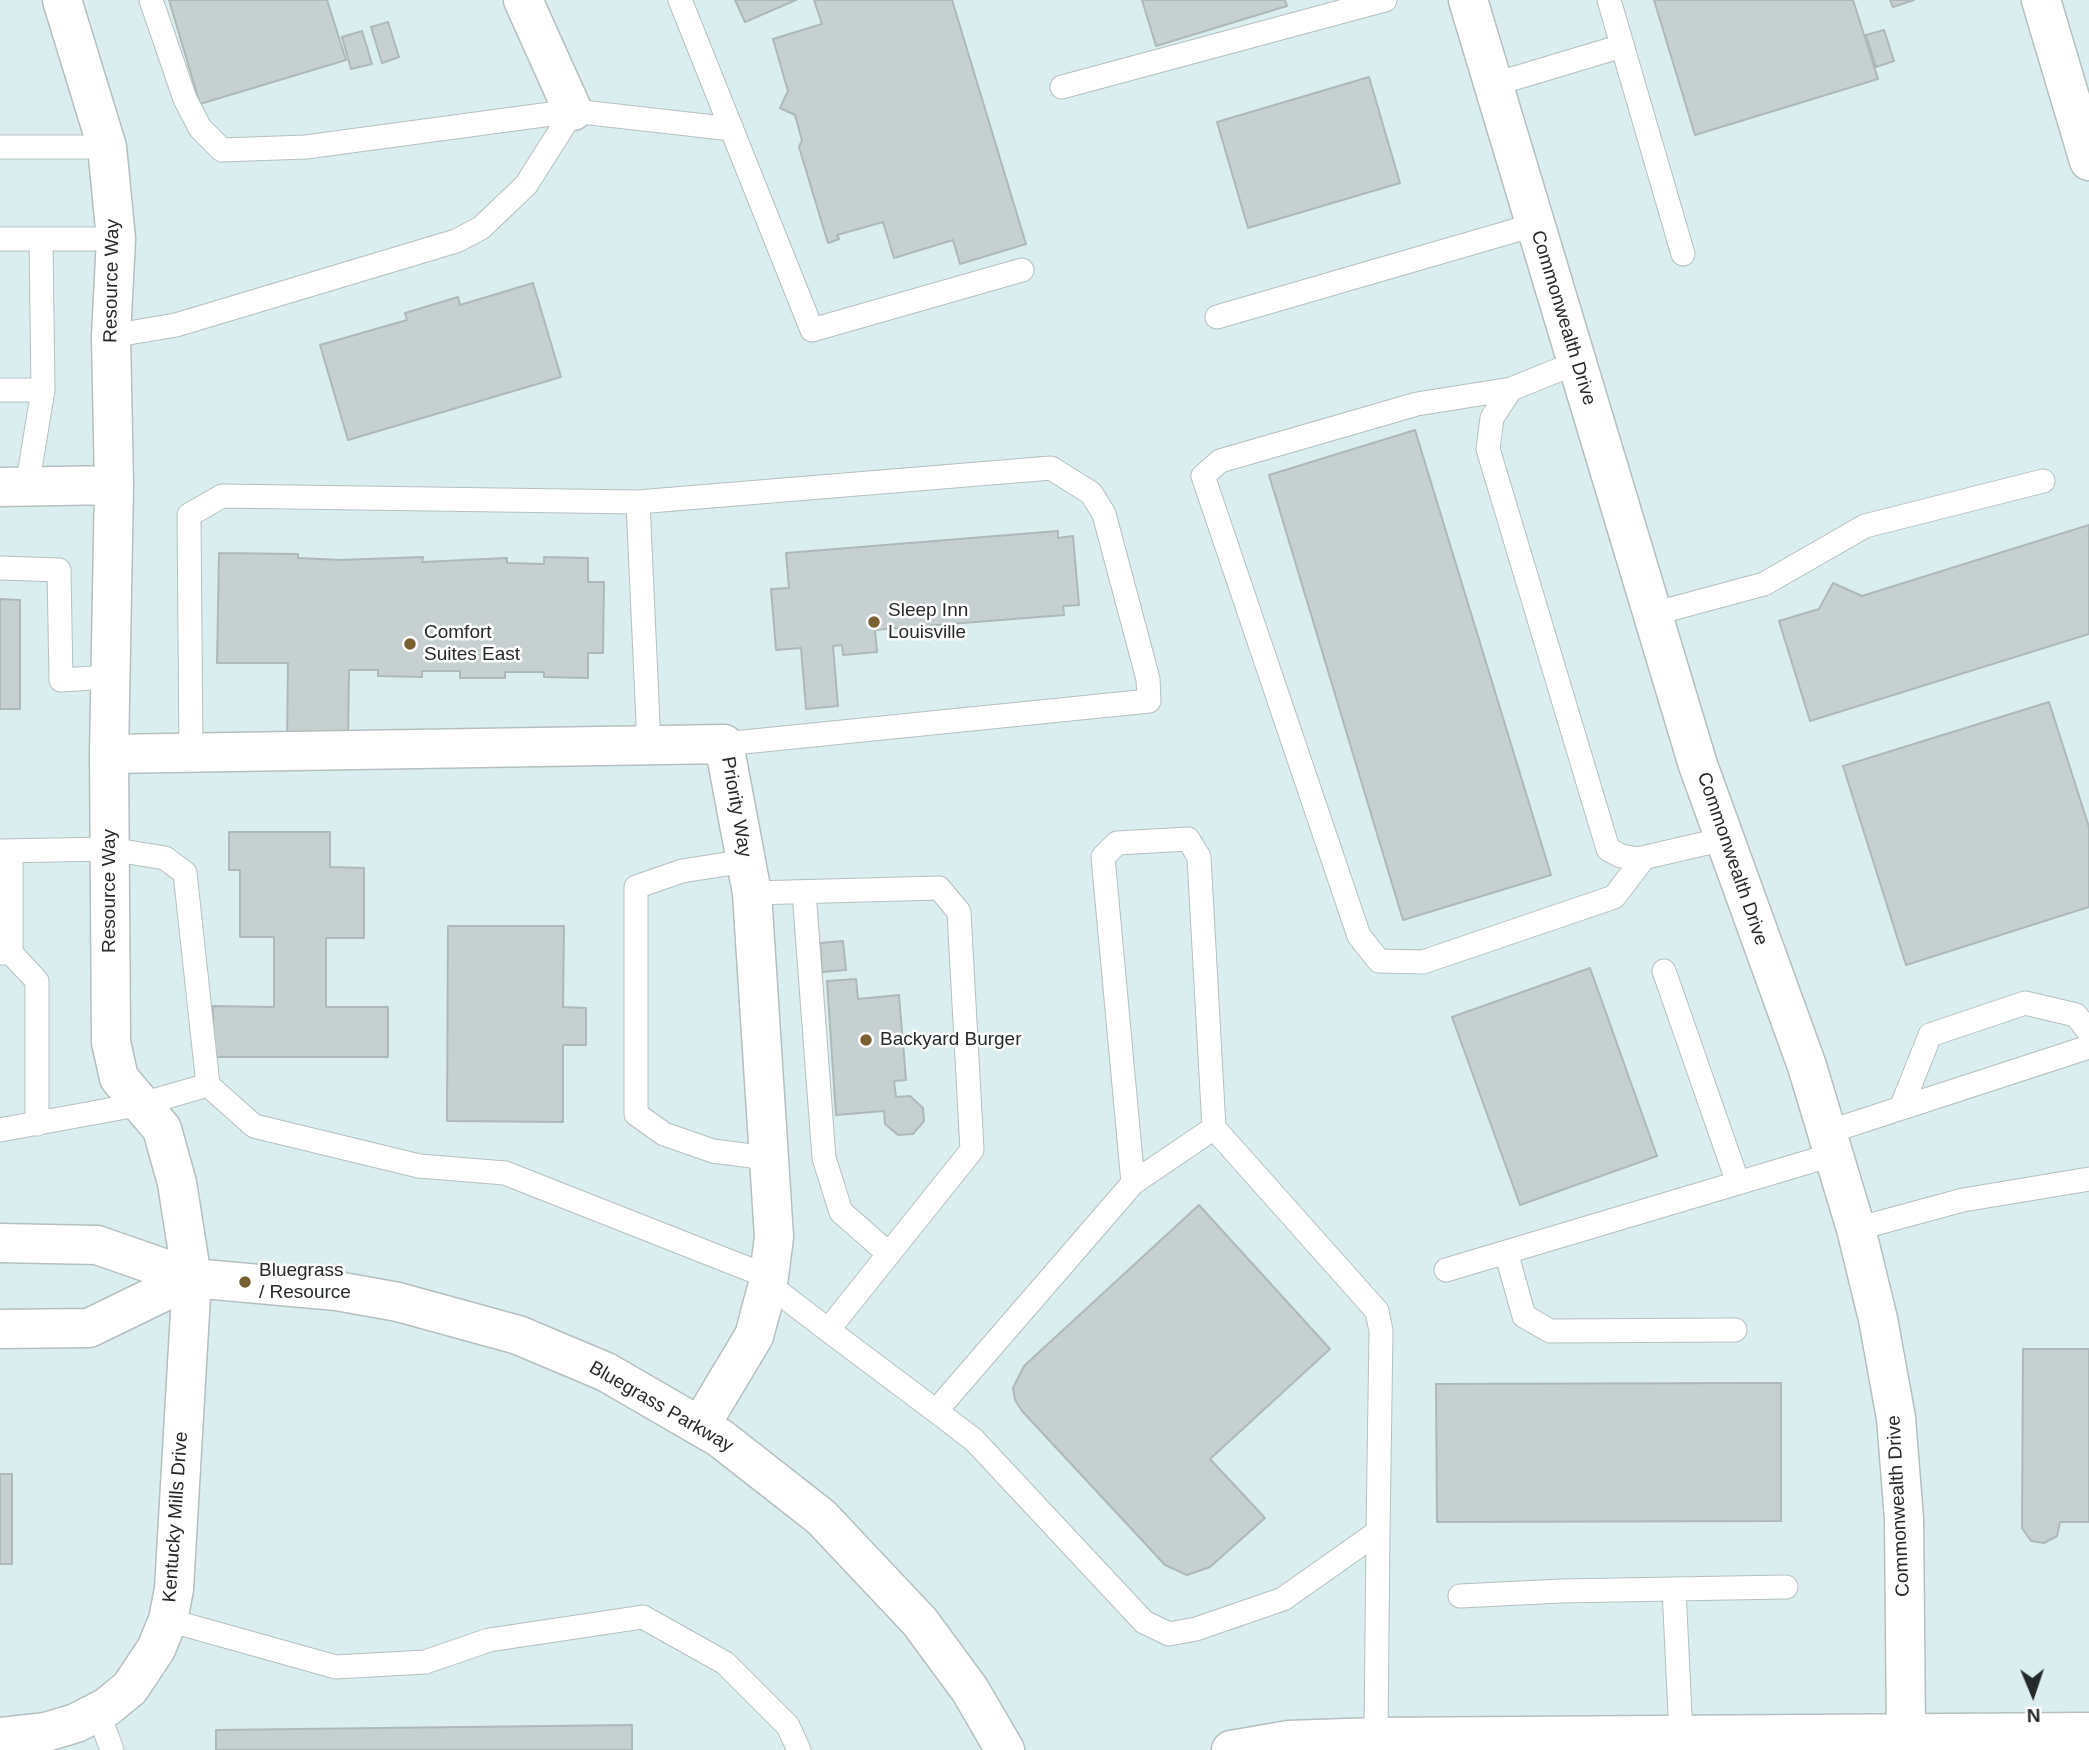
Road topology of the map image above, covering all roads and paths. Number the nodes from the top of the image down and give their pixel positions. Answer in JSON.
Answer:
{"nodes":[{"id":1,"x":62,"y":0,"type":"edge"},
{"id":2,"x":151,"y":0,"type":"edge"},
{"id":3,"x":523,"y":0,"type":"edge"},
{"id":4,"x":680,"y":0,"type":"edge"},
{"id":5,"x":1385,"y":0,"type":"edge"},
{"id":6,"x":1468,"y":0,"type":"edge"},
{"id":7,"x":1609,"y":0,"type":"edge"},
{"id":8,"x":2041,"y":0,"type":"edge"},
{"id":9,"x":1340,"y":6,"type":"edge"},
{"id":10,"x":1622,"y":46,"type":"junction"},
{"id":11,"x":1492,"y":85,"type":"junction"},
{"id":12,"x":1062,"y":87,"type":"dead end"},
{"id":13,"x":573,"y":111,"type":"junction"},
{"id":14,"x":732,"y":130,"type":"junction"},
{"id":15,"x":0,"y":147,"type":"edge"},
{"id":16,"x":107,"y":147,"type":"junction"},
{"id":17,"x":2089,"y":161,"type":"edge"},
{"id":18,"x":1534,"y":225,"type":"junction"},
{"id":19,"x":0,"y":239,"type":"edge"},
{"id":20,"x":41,"y":239,"type":"junction"},
{"id":21,"x":116,"y":239,"type":"junction"},
{"id":22,"x":1682,"y":254,"type":"dead end"},
{"id":23,"x":1022,"y":270,"type":"dead end"},
{"id":24,"x":1217,"y":317,"type":"dead end"},
{"id":25,"x":111,"y":336,"type":"junction"},
{"id":26,"x":1576,"y":363,"type":"junction"},
{"id":27,"x":1511,"y":389,"type":"junction"},
{"id":28,"x":0,"y":390,"type":"edge"},
{"id":29,"x":43,"y":390,"type":"junction"},
{"id":30,"x":2043,"y":481,"type":"dead end"},
{"id":31,"x":114,"y":485,"type":"junction"},
{"id":32,"x":14,"y":487,"type":"edge"},
{"id":33,"x":638,"y":502,"type":"junction"},
{"id":34,"x":0,"y":568,"type":"edge"},
{"id":35,"x":1653,"y":614,"type":"junction"},
{"id":36,"x":110,"y":677,"type":"junction"},
{"id":37,"x":724,"y":744,"type":"junction"},
{"id":38,"x":649,"y":746,"type":"junction"},
{"id":39,"x":191,"y":753,"type":"junction"},
{"id":40,"x":109,"y":754,"type":"junction"},
{"id":41,"x":1724,"y":839,"type":"junction"},
{"id":42,"x":110,"y":849,"type":"junction"},
{"id":43,"x":6,"y":851,"type":"edge"},
{"id":44,"x":1644,"y":858,"type":"junction"},
{"id":45,"x":749,"y":877,"type":"junction"},
{"id":46,"x":804,"y":892,"type":"junction"},
{"id":47,"x":6,"y":953,"type":"edge"},
{"id":48,"x":1664,"y":971,"type":"dead end"},
{"id":49,"x":2089,"y":1032,"type":"edge"},
{"id":50,"x":2089,"y":1047,"type":"edge"},
{"id":51,"x":208,"y":1085,"type":"junction"},
{"id":52,"x":142,"y":1104,"type":"junction"},
{"id":53,"x":1901,"y":1108,"type":"junction"},
{"id":54,"x":37,"y":1124,"type":"junction"},
{"id":55,"x":1214,"y":1128,"type":"junction"},
{"id":56,"x":0,"y":1130,"type":"edge"},
{"id":57,"x":1832,"y":1143,"type":"junction"},
{"id":58,"x":767,"y":1158,"type":"junction"},
{"id":59,"x":2089,"y":1179,"type":"edge"},
{"id":60,"x":1133,"y":1183,"type":"junction"},
{"id":61,"x":1738,"y":1183,"type":"junction"},
{"id":62,"x":1856,"y":1229,"type":"junction"},
{"id":63,"x":0,"y":1243,"type":"edge"},
{"id":64,"x":1506,"y":1252,"type":"junction"},
{"id":65,"x":889,"y":1254,"type":"junction"},
{"id":66,"x":1446,"y":1270,"type":"dead end"},
{"id":67,"x":192,"y":1278,"type":"junction"},
{"id":68,"x":768,"y":1280,"type":"junction"},
{"id":69,"x":0,"y":1329,"type":"edge"},
{"id":70,"x":828,"y":1330,"type":"junction"},
{"id":71,"x":1735,"y":1330,"type":"dead end"},
{"id":72,"x":936,"y":1411,"type":"junction"},
{"id":73,"x":700,"y":1426,"type":"junction"},
{"id":74,"x":1378,"y":1532,"type":"junction"},
{"id":75,"x":1786,"y":1587,"type":"dead end"},
{"id":76,"x":1674,"y":1589,"type":"junction"},
{"id":77,"x":1460,"y":1597,"type":"dead end"},
{"id":78,"x":168,"y":1620,"type":"junction"},
{"id":79,"x":98,"y":1712,"type":"junction"},
{"id":80,"x":2089,"y":1732,"type":"edge"},
{"id":81,"x":1681,"y":1735,"type":"junction"},
{"id":82,"x":0,"y":1737,"type":"edge"},
{"id":83,"x":1376,"y":1737,"type":"junction"},
{"id":84,"x":1907,"y":1742,"type":"edge"},
{"id":85,"x":112,"y":1750,"type":"edge"},
{"id":86,"x":799,"y":1750,"type":"edge"},
{"id":87,"x":1005,"y":1750,"type":"edge"},
{"id":88,"x":1231,"y":1750,"type":"edge"}],
"edges":[{"from":1,"to":16,"type":"street","name":"Resource Way"},
{"from":2,"to":13,"type":"lane"},
{"from":3,"to":13,"type":"street"},
{"from":4,"to":14,"type":"lane"},
{"from":5,"to":9,"type":"lane"},
{"from":6,"to":11,"type":"street","name":"Commonwealth Drive"},
{"from":7,"to":10,"type":"lane"},
{"from":8,"to":17,"type":"street"},
{"from":9,"to":12,"type":"lane"},
{"from":10,"to":11,"type":"lane"},
{"from":10,"to":22,"type":"lane"},
{"from":11,"to":18,"type":"street","name":"Commonwealth Drive"},
{"from":13,"to":14,"type":"lane"},
{"from":13,"to":25,"type":"lane"},
{"from":14,"to":23,"type":"lane"},
{"from":15,"to":16,"type":"lane"},
{"from":16,"to":21,"type":"street","name":"Resource Way"},
{"from":18,"to":24,"type":"lane"},
{"from":18,"to":26,"type":"street","name":"Commonwealth Drive"},
{"from":19,"to":20,"type":"lane"},
{"from":20,"to":21,"type":"lane"},
{"from":20,"to":29,"type":"lane"},
{"from":21,"to":25,"type":"street","name":"Resource Way"},
{"from":25,"to":31,"type":"street","name":"Resource Way"},
{"from":26,"to":27,"type":"lane"},
{"from":26,"to":35,"type":"street","name":"Commonwealth Drive"},
{"from":27,"to":44,"type":"lane"},
{"from":27,"to":44,"type":"lane"},
{"from":28,"to":29,"type":"lane"},
{"from":29,"to":32,"type":"lane"},
{"from":30,"to":35,"type":"lane"},
{"from":31,"to":32,"type":"street"},
{"from":31,"to":36,"type":"street","name":"Resource Way"},
{"from":33,"to":37,"type":"lane"},
{"from":33,"to":38,"type":"lane"},
{"from":33,"to":39,"type":"lane"},
{"from":34,"to":36,"type":"lane"},
{"from":35,"to":41,"type":"street","name":"Commonwealth Drive"},
{"from":36,"to":40,"type":"street","name":"Resource Way"},
{"from":37,"to":38,"type":"street","name":"Priority Way"},
{"from":37,"to":45,"type":"street","name":"Priority Way"},
{"from":38,"to":39,"type":"street","name":"Priority Way"},
{"from":39,"to":40,"type":"street","name":"Priority Way"},
{"from":40,"to":42,"type":"street","name":"Resource Way"},
{"from":41,"to":44,"type":"lane"},
{"from":41,"to":57,"type":"street","name":"Commonwealth Drive"},
{"from":42,"to":43,"type":"lane"},
{"from":42,"to":51,"type":"lane"},
{"from":42,"to":52,"type":"street","name":"Resource Way"},
{"from":43,"to":47,"type":"lane"},
{"from":45,"to":46,"type":"lane"},
{"from":45,"to":58,"type":"street","name":"Priority Way"},
{"from":45,"to":58,"type":"lane"},
{"from":46,"to":65,"type":"lane"},
{"from":46,"to":65,"type":"lane"},
{"from":47,"to":54,"type":"lane"},
{"from":48,"to":61,"type":"lane"},
{"from":49,"to":53,"type":"lane"},
{"from":50,"to":53,"type":"lane"},
{"from":51,"to":52,"type":"lane"},
{"from":51,"to":68,"type":"lane"},
{"from":52,"to":54,"type":"lane"},
{"from":52,"to":67,"type":"street","name":"Resource Way"},
{"from":53,"to":57,"type":"lane"},
{"from":54,"to":56,"type":"lane"},
{"from":55,"to":60,"type":"lane"},
{"from":55,"to":60,"type":"lane"},
{"from":55,"to":74,"type":"lane"},
{"from":57,"to":61,"type":"lane"},
{"from":57,"to":62,"type":"street","name":"Commonwealth Drive"},
{"from":58,"to":68,"type":"street","name":"Priority Way"},
{"from":59,"to":62,"type":"lane"},
{"from":60,"to":72,"type":"lane"},
{"from":61,"to":64,"type":"lane"},
{"from":62,"to":84,"type":"street","name":"Commonwealth Drive"},
{"from":63,"to":67,"type":"street","name":"Bluegrass Parkway"},
{"from":64,"to":66,"type":"lane"},
{"from":64,"to":71,"type":"lane"},
{"from":65,"to":70,"type":"lane"},
{"from":67,"to":69,"type":"street"},
{"from":67,"to":73,"type":"street","name":"Bluegrass Parkway"},
{"from":67,"to":78,"type":"street","name":"Kentucky Mills Drive"},
{"from":68,"to":70,"type":"lane"},
{"from":68,"to":73,"type":"street","name":"Priority Way"},
{"from":70,"to":72,"type":"lane"},
{"from":72,"to":74,"type":"lane"},
{"from":73,"to":87,"type":"street","name":"Bluegrass Parkway"},
{"from":74,"to":83,"type":"lane"},
{"from":75,"to":76,"type":"lane"},
{"from":76,"to":77,"type":"lane"},
{"from":76,"to":81,"type":"lane"},
{"from":78,"to":79,"type":"street","name":"Kentucky Mills Drive"},
{"from":78,"to":86,"type":"lane"},
{"from":79,"to":82,"type":"street","name":"Kentucky Mills Drive"},
{"from":79,"to":85,"type":"lane"},
{"from":80,"to":84,"type":"street"},
{"from":81,"to":83,"type":"street"},
{"from":81,"to":84,"type":"street"},
{"from":83,"to":88,"type":"street"}]}
